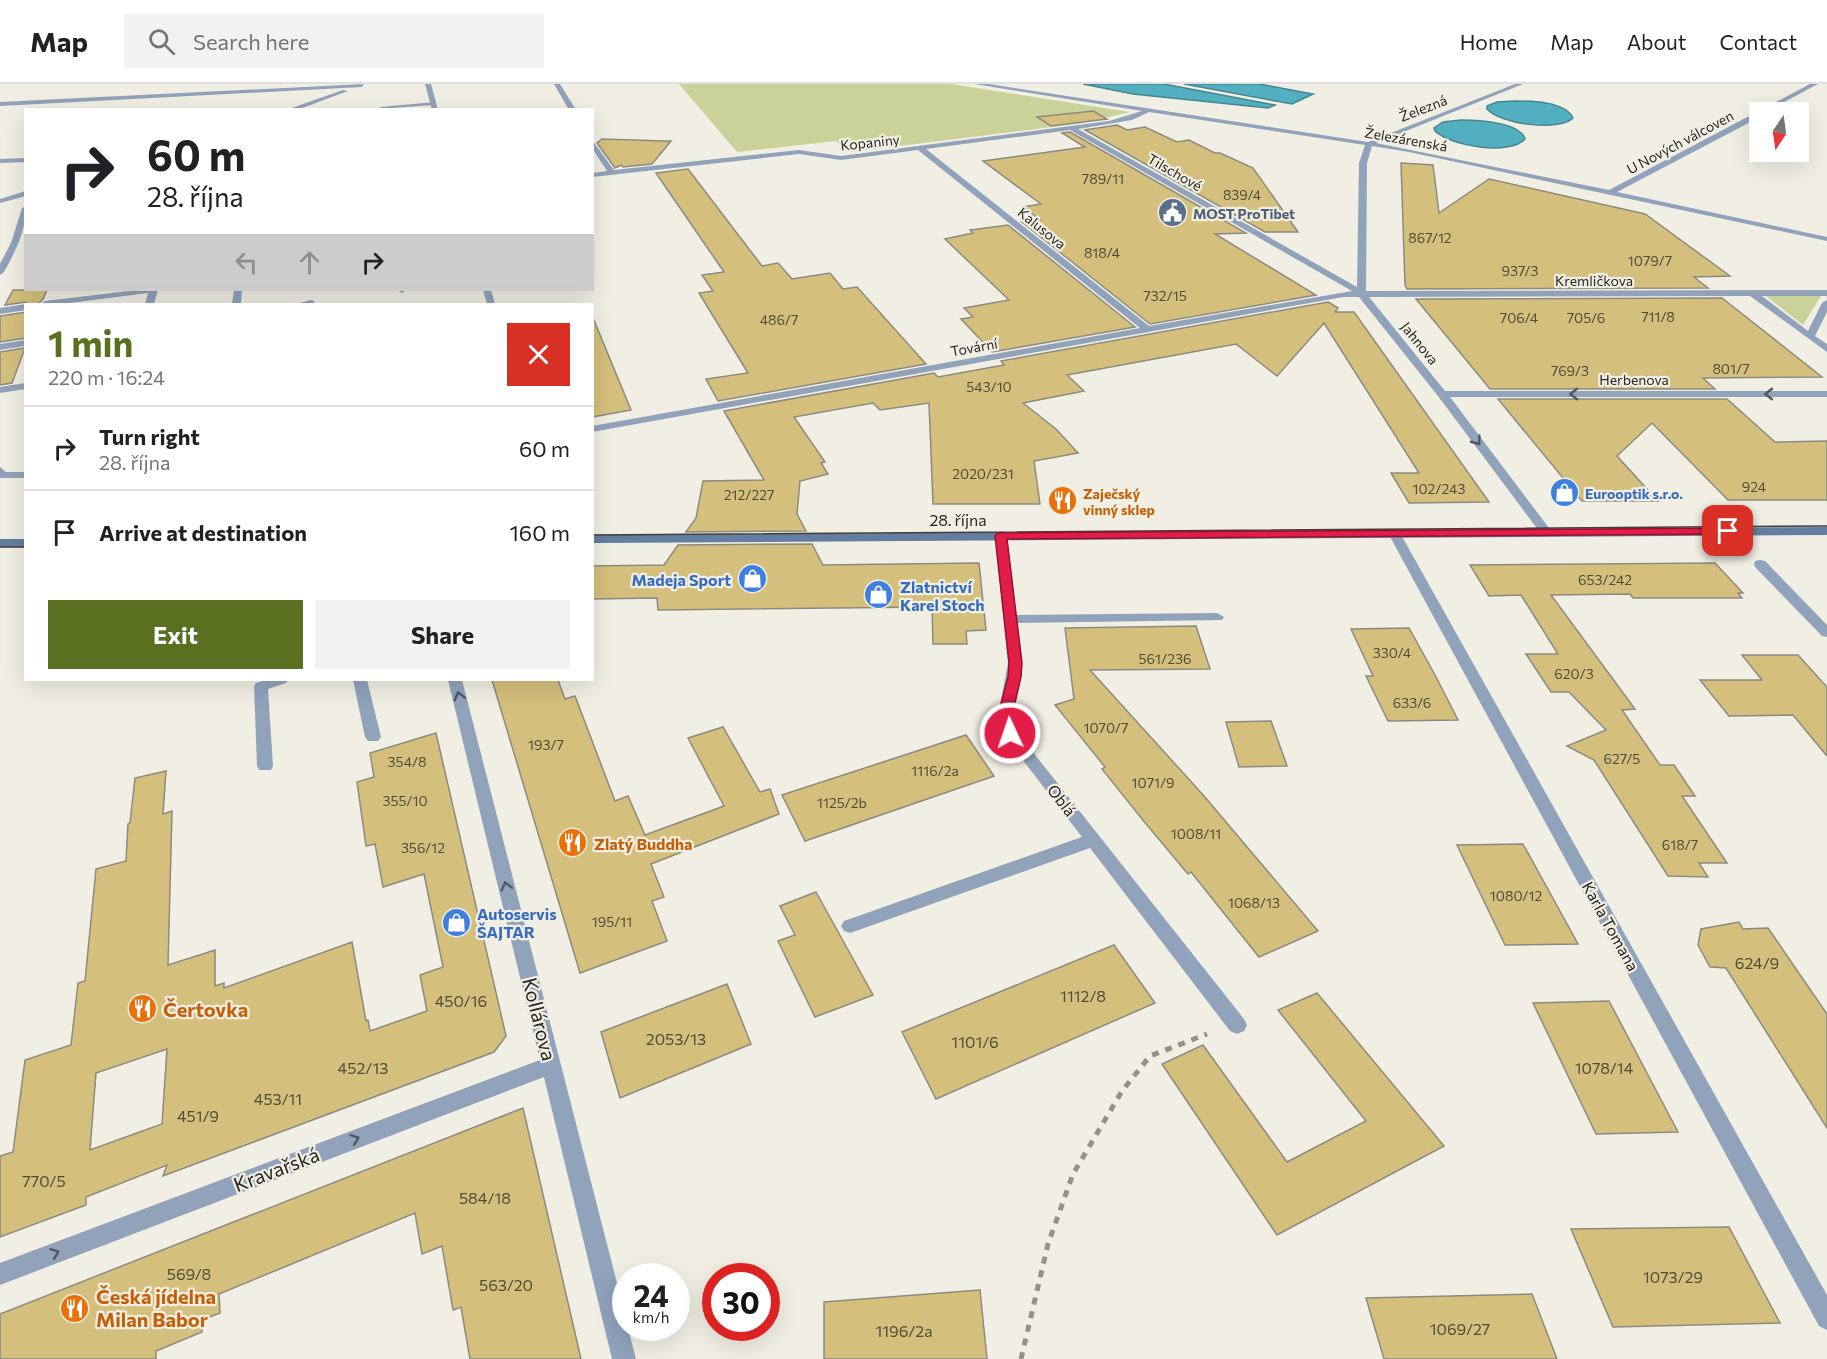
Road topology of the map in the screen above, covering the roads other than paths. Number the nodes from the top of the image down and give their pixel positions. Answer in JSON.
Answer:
{"nodes":[{"id":1,"x":428,"y":84,"type":"edge"},
{"id":2,"x":557,"y":84,"type":"edge"},
{"id":3,"x":977,"y":84,"type":"edge"},
{"id":4,"x":1520,"y":84,"type":"edge"},
{"id":5,"x":1815,"y":84,"type":"edge"},
{"id":6,"x":363,"y":85,"type":"edge"},
{"id":7,"x":380,"y":101,"type":"dead end"},
{"id":8,"x":1781,"y":102,"type":"edge"},
{"id":9,"x":0,"y":104,"type":"edge"},
{"id":10,"x":434,"y":106,"type":"edge"},
{"id":11,"x":296,"y":108,"type":"edge"},
{"id":12,"x":381,"y":108,"type":"edge"},
{"id":13,"x":399,"y":108,"type":"edge"},
{"id":14,"x":572,"y":108,"type":"edge"},
{"id":15,"x":1148,"y":110,"type":"junction"},
{"id":16,"x":1749,"y":119,"type":"edge"},
{"id":17,"x":1071,"y":128,"type":"junction"},
{"id":18,"x":1370,"y":144,"type":"junction"},
{"id":19,"x":594,"y":145,"type":"edge"},
{"id":20,"x":920,"y":148,"type":"junction"},
{"id":21,"x":24,"y":160,"type":"edge"},
{"id":22,"x":0,"y":161,"type":"edge"},
{"id":23,"x":611,"y":172,"type":"junction"},
{"id":24,"x":594,"y":175,"type":"edge"},
{"id":25,"x":1612,"y":192,"type":"junction"},
{"id":26,"x":24,"y":194,"type":"edge"},
{"id":27,"x":0,"y":201,"type":"edge"},
{"id":28,"x":24,"y":214,"type":"edge"},
{"id":29,"x":1827,"y":239,"type":"edge"},
{"id":30,"x":0,"y":272,"type":"edge"},
{"id":31,"x":145,"y":291,"type":"edge"},
{"id":32,"x":1361,"y":293,"type":"junction"},
{"id":33,"x":1752,"y":293,"type":"junction"},
{"id":34,"x":1827,"y":293,"type":"edge"},
{"id":35,"x":53,"y":303,"type":"edge"},
{"id":36,"x":1827,"y":303,"type":"edge"},
{"id":37,"x":24,"y":307,"type":"edge"},
{"id":38,"x":0,"y":311,"type":"edge"},
{"id":39,"x":1147,"y":329,"type":"junction"},
{"id":40,"x":1810,"y":337,"type":"junction"},
{"id":41,"x":24,"y":343,"type":"edge"},
{"id":42,"x":0,"y":347,"type":"edge"},
{"id":43,"x":1827,"y":349,"type":"edge"},
{"id":44,"x":24,"y":386,"type":"edge"},
{"id":45,"x":0,"y":390,"type":"edge"},
{"id":46,"x":1442,"y":394,"type":"junction"},
{"id":47,"x":1827,"y":394,"type":"edge"},
{"id":48,"x":594,"y":429,"type":"edge"},
{"id":49,"x":0,"y":470,"type":"edge"},
{"id":50,"x":24,"y":475,"type":"edge"},
{"id":51,"x":1827,"y":531,"type":"edge"},
{"id":52,"x":1546,"y":532,"type":"junction"},
{"id":53,"x":1395,"y":533,"type":"junction"},
{"id":54,"x":1001,"y":536,"type":"junction"},
{"id":55,"x":594,"y":538,"type":"edge"},
{"id":56,"x":0,"y":543,"type":"edge"},
{"id":57,"x":24,"y":543,"type":"edge"},
{"id":58,"x":1760,"y":564,"type":"dead end"},
{"id":59,"x":1217,"y":617,"type":"dead end"},
{"id":60,"x":1012,"y":619,"type":"junction"},
{"id":61,"x":1827,"y":633,"type":"edge"},
{"id":62,"x":278,"y":681,"type":"edge"},
{"id":63,"x":360,"y":681,"type":"edge"},
{"id":64,"x":455,"y":681,"type":"edge"},
{"id":65,"x":373,"y":737,"type":"dead end"},
{"id":66,"x":265,"y":766,"type":"dead end"},
{"id":67,"x":1093,"y":840,"type":"junction"},
{"id":68,"x":850,"y":926,"type":"dead end"},
{"id":69,"x":1237,"y":1025,"type":"road end"},
{"id":70,"x":551,"y":1065,"type":"junction"},
{"id":71,"x":0,"y":1274,"type":"edge"},
{"id":72,"x":1827,"y":1318,"type":"edge"},
{"id":73,"x":624,"y":1359,"type":"edge"}],
"edges":[{"from":1,"to":10,"type":"street"},
{"from":2,"to":14,"type":"street"},
{"from":3,"to":15,"type":"street","name":"Železárenská"},
{"from":4,"to":18,"type":"street","name":"Železná"},
{"from":5,"to":8,"type":"street","name":"U Nových válcoven"},
{"from":6,"to":9,"type":"street"},
{"from":6,"to":11,"type":"street"},
{"from":7,"to":12,"type":"street"},
{"from":10,"to":13,"type":"street"},
{"from":15,"to":17,"type":"street","name":"Kopaniny"},
{"from":15,"to":18,"type":"street","name":"Železárenská"},
{"from":16,"to":25,"type":"street","name":"U Nových válcoven"},
{"from":17,"to":20,"type":"street","name":"Kopaniny"},
{"from":17,"to":32,"type":"street","name":"Tilschové"},
{"from":18,"to":25,"type":"street","name":"Železárenská"},
{"from":18,"to":32,"type":"street"},
{"from":19,"to":23,"type":"street"},
{"from":20,"to":23,"type":"street","name":"Kopaniny"},
{"from":20,"to":39,"type":"street","name":"Kalusova"},
{"from":21,"to":22,"type":"street"},
{"from":23,"to":24,"type":"street","name":"Kopaniny"},
{"from":25,"to":29,"type":"street","name":"Železárenská"},
{"from":26,"to":27,"type":"street"},
{"from":28,"to":30,"type":"street"},
{"from":31,"to":35,"type":"street"},
{"from":32,"to":33,"type":"street","name":"Kremličkova"},
{"from":32,"to":39,"type":"street","name":"Tovární"},
{"from":32,"to":46,"type":"street","name":"Jahnova"},
{"from":33,"to":34,"type":"street","name":"Kremličkova"},
{"from":33,"to":40,"type":"street"},
{"from":36,"to":40,"type":"street"},
{"from":37,"to":38,"type":"street"},
{"from":39,"to":48,"type":"street","name":"Tovární"},
{"from":40,"to":43,"type":"street"},
{"from":41,"to":42,"type":"street"},
{"from":44,"to":45,"type":"street"},
{"from":47,"to":46,"type":"street","name":"Herbenova","one_way":true},
{"from":46,"to":52,"type":"street","name":"Jahnova","one_way":true},
{"from":49,"to":50,"type":"street"},
{"from":51,"to":52,"type":"main road","name":"28. října"},
{"from":52,"to":53,"type":"main road","name":"28. října"},
{"from":53,"to":54,"type":"main road","name":"28. října"},
{"from":53,"to":72,"type":"street","name":"Karla Tomana"},
{"from":54,"to":55,"type":"main road","name":"28. října"},
{"from":54,"to":60,"type":"street","name":"Oblá"},
{"from":56,"to":57,"type":"main road"},
{"from":58,"to":61,"type":"street"},
{"from":59,"to":60,"type":"street"},
{"from":60,"to":67,"type":"street","name":"Oblá"},
{"from":62,"to":66,"type":"street"},
{"from":63,"to":65,"type":"street"},
{"from":70,"to":64,"type":"street","name":"Kollárova","one_way":true},
{"from":67,"to":68,"type":"street"},
{"from":67,"to":69,"type":"street","name":"Oblá"},
{"from":71,"to":70,"type":"street","name":"Kravařská","one_way":true},
{"from":70,"to":73,"type":"street","name":"Kollárova"}]}
